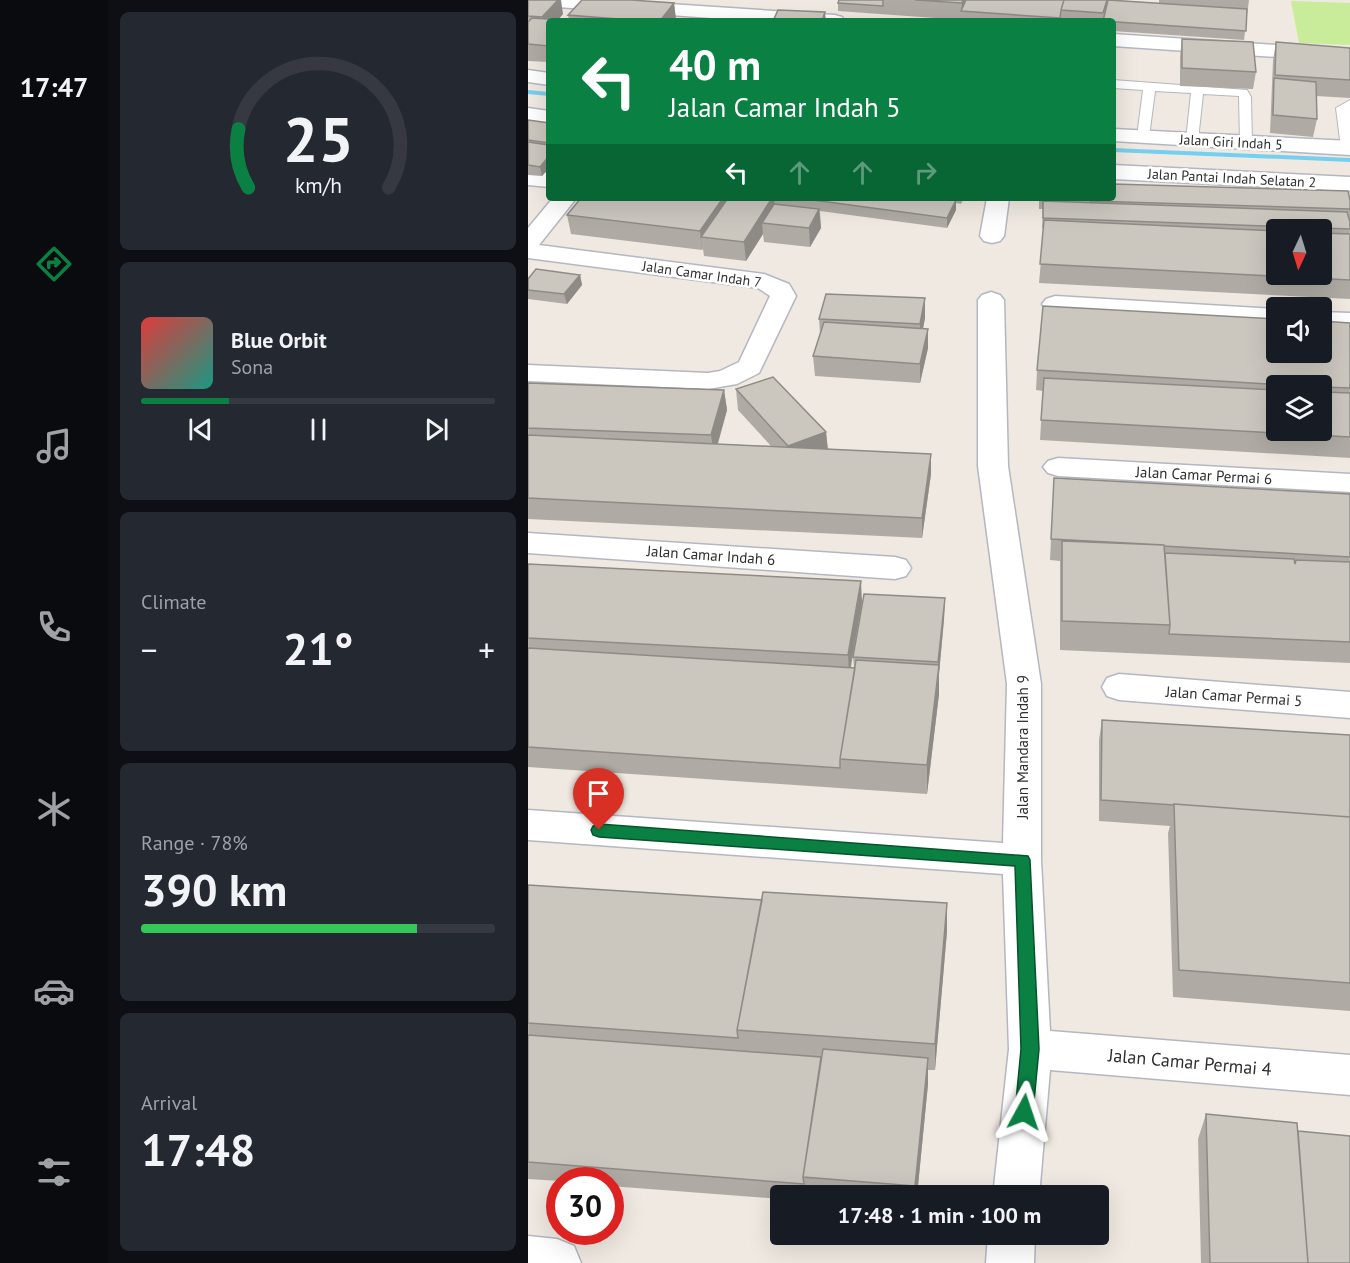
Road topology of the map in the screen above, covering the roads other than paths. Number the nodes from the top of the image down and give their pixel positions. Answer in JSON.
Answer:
{"nodes":[{"id":1,"x":529,"y":0,"type":"edge"},
{"id":2,"x":707,"y":11,"type":"edge"},
{"id":3,"x":747,"y":12,"type":"edge"},
{"id":4,"x":806,"y":18,"type":"edge"},
{"id":5,"x":1116,"y":40,"type":"edge"},
{"id":6,"x":1350,"y":56,"type":"edge"},
{"id":7,"x":528,"y":76,"type":"edge"},
{"id":8,"x":546,"y":79,"type":"edge"},
{"id":9,"x":1116,"y":84,"type":"edge"},
{"id":10,"x":1150,"y":86,"type":"junction"},
{"id":11,"x":1197,"y":90,"type":"junction"},
{"id":12,"x":1350,"y":104,"type":"edge"},
{"id":13,"x":528,"y":114,"type":"edge"},
{"id":14,"x":546,"y":117,"type":"edge"},
{"id":15,"x":1116,"y":135,"type":"edge"},
{"id":16,"x":1143,"y":137,"type":"junction"},
{"id":17,"x":1192,"y":140,"type":"junction"},
{"id":18,"x":1246,"y":142,"type":"junction"},
{"id":19,"x":1348,"y":148,"type":"edge"},
{"id":20,"x":1116,"y":172,"type":"edge"},
{"id":21,"x":528,"y":178,"type":"edge"},
{"id":22,"x":546,"y":180,"type":"edge"},
{"id":23,"x":1350,"y":184,"type":"edge"},
{"id":24,"x":563,"y":201,"type":"dead end"},
{"id":25,"x":998,"y":201,"type":"edge"},
{"id":26,"x":992,"y":236,"type":"dead end"},
{"id":27,"x":528,"y":243,"type":"edge"},
{"id":28,"x":528,"y":251,"type":"edge"},
{"id":29,"x":991,"y":300,"type":"dead end"},
{"id":30,"x":1055,"y":304,"type":"edge"},
{"id":31,"x":1266,"y":316,"type":"edge"},
{"id":32,"x":1332,"y":320,"type":"edge"},
{"id":33,"x":1350,"y":321,"type":"edge"},
{"id":34,"x":528,"y":373,"type":"edge"},
{"id":35,"x":1058,"y":467,"type":"dead end"},
{"id":36,"x":1350,"y":483,"type":"edge"},
{"id":37,"x":528,"y":543,"type":"edge"},
{"id":38,"x":895,"y":568,"type":"dead end"},
{"id":39,"x":1119,"y":687,"type":"dead end"},
{"id":40,"x":1350,"y":705,"type":"edge"},
{"id":41,"x":528,"y":825,"type":"edge"},
{"id":42,"x":1022,"y":860,"type":"junction"},
{"id":43,"x":1030,"y":1049,"type":"junction"},
{"id":44,"x":1350,"y":1075,"type":"edge"},
{"id":45,"x":1017,"y":1185,"type":"edge"},
{"id":46,"x":1011,"y":1245,"type":"edge"},
{"id":47,"x":528,"y":1260,"type":"edge"},
{"id":48,"x":557,"y":1263,"type":"edge"},
{"id":49,"x":1010,"y":1263,"type":"edge"}],
"edges":[{"from":1,"to":2,"type":"street"},
{"from":2,"to":3,"type":"street"},
{"from":3,"to":4,"type":"street"},
{"from":5,"to":6,"type":"street"},
{"from":7,"to":8,"type":"street"},
{"from":9,"to":10,"type":"lane"},
{"from":10,"to":11,"type":"lane"},
{"from":10,"to":16,"type":"lane"},
{"from":11,"to":17,"type":"lane"},
{"from":11,"to":18,"type":"lane"},
{"from":12,"to":19,"type":"lane"},
{"from":13,"to":14,"type":"street"},
{"from":15,"to":16,"type":"street","name":"Jalan Giri Indah 5"},
{"from":16,"to":17,"type":"street","name":"Jalan Giri Indah 5"},
{"from":17,"to":18,"type":"street","name":"Jalan Giri Indah 5"},
{"from":18,"to":19,"type":"street","name":"Jalan Giri Indah 5"},
{"from":20,"to":23,"type":"street","name":"Jalan Pantai Indah Selatan 2"},
{"from":21,"to":22,"type":"street"},
{"from":24,"to":27,"type":"street"},
{"from":25,"to":26,"type":"street"},
{"from":28,"to":34,"type":"street","name":"Jalan Camar Indah 7"},
{"from":29,"to":42,"type":"street","name":"Jalan Mandara Indah 9"},
{"from":30,"to":31,"type":"street"},
{"from":32,"to":33,"type":"street"},
{"from":35,"to":36,"type":"street","name":"Jalan Camar Permai 6"},
{"from":37,"to":38,"type":"street","name":"Jalan Camar Indah 6"},
{"from":39,"to":40,"type":"street","name":"Jalan Camar Permai 5"},
{"from":41,"to":42,"type":"street"},
{"from":42,"to":43,"type":"street","name":"Jalan Mandara Indah 9"},
{"from":43,"to":44,"type":"street","name":"Jalan Camar Permai 4"},
{"from":43,"to":45,"type":"street","name":"Jalan Mandara Indah 9"},
{"from":46,"to":49,"type":"street"},
{"from":47,"to":48,"type":"street"}]}
